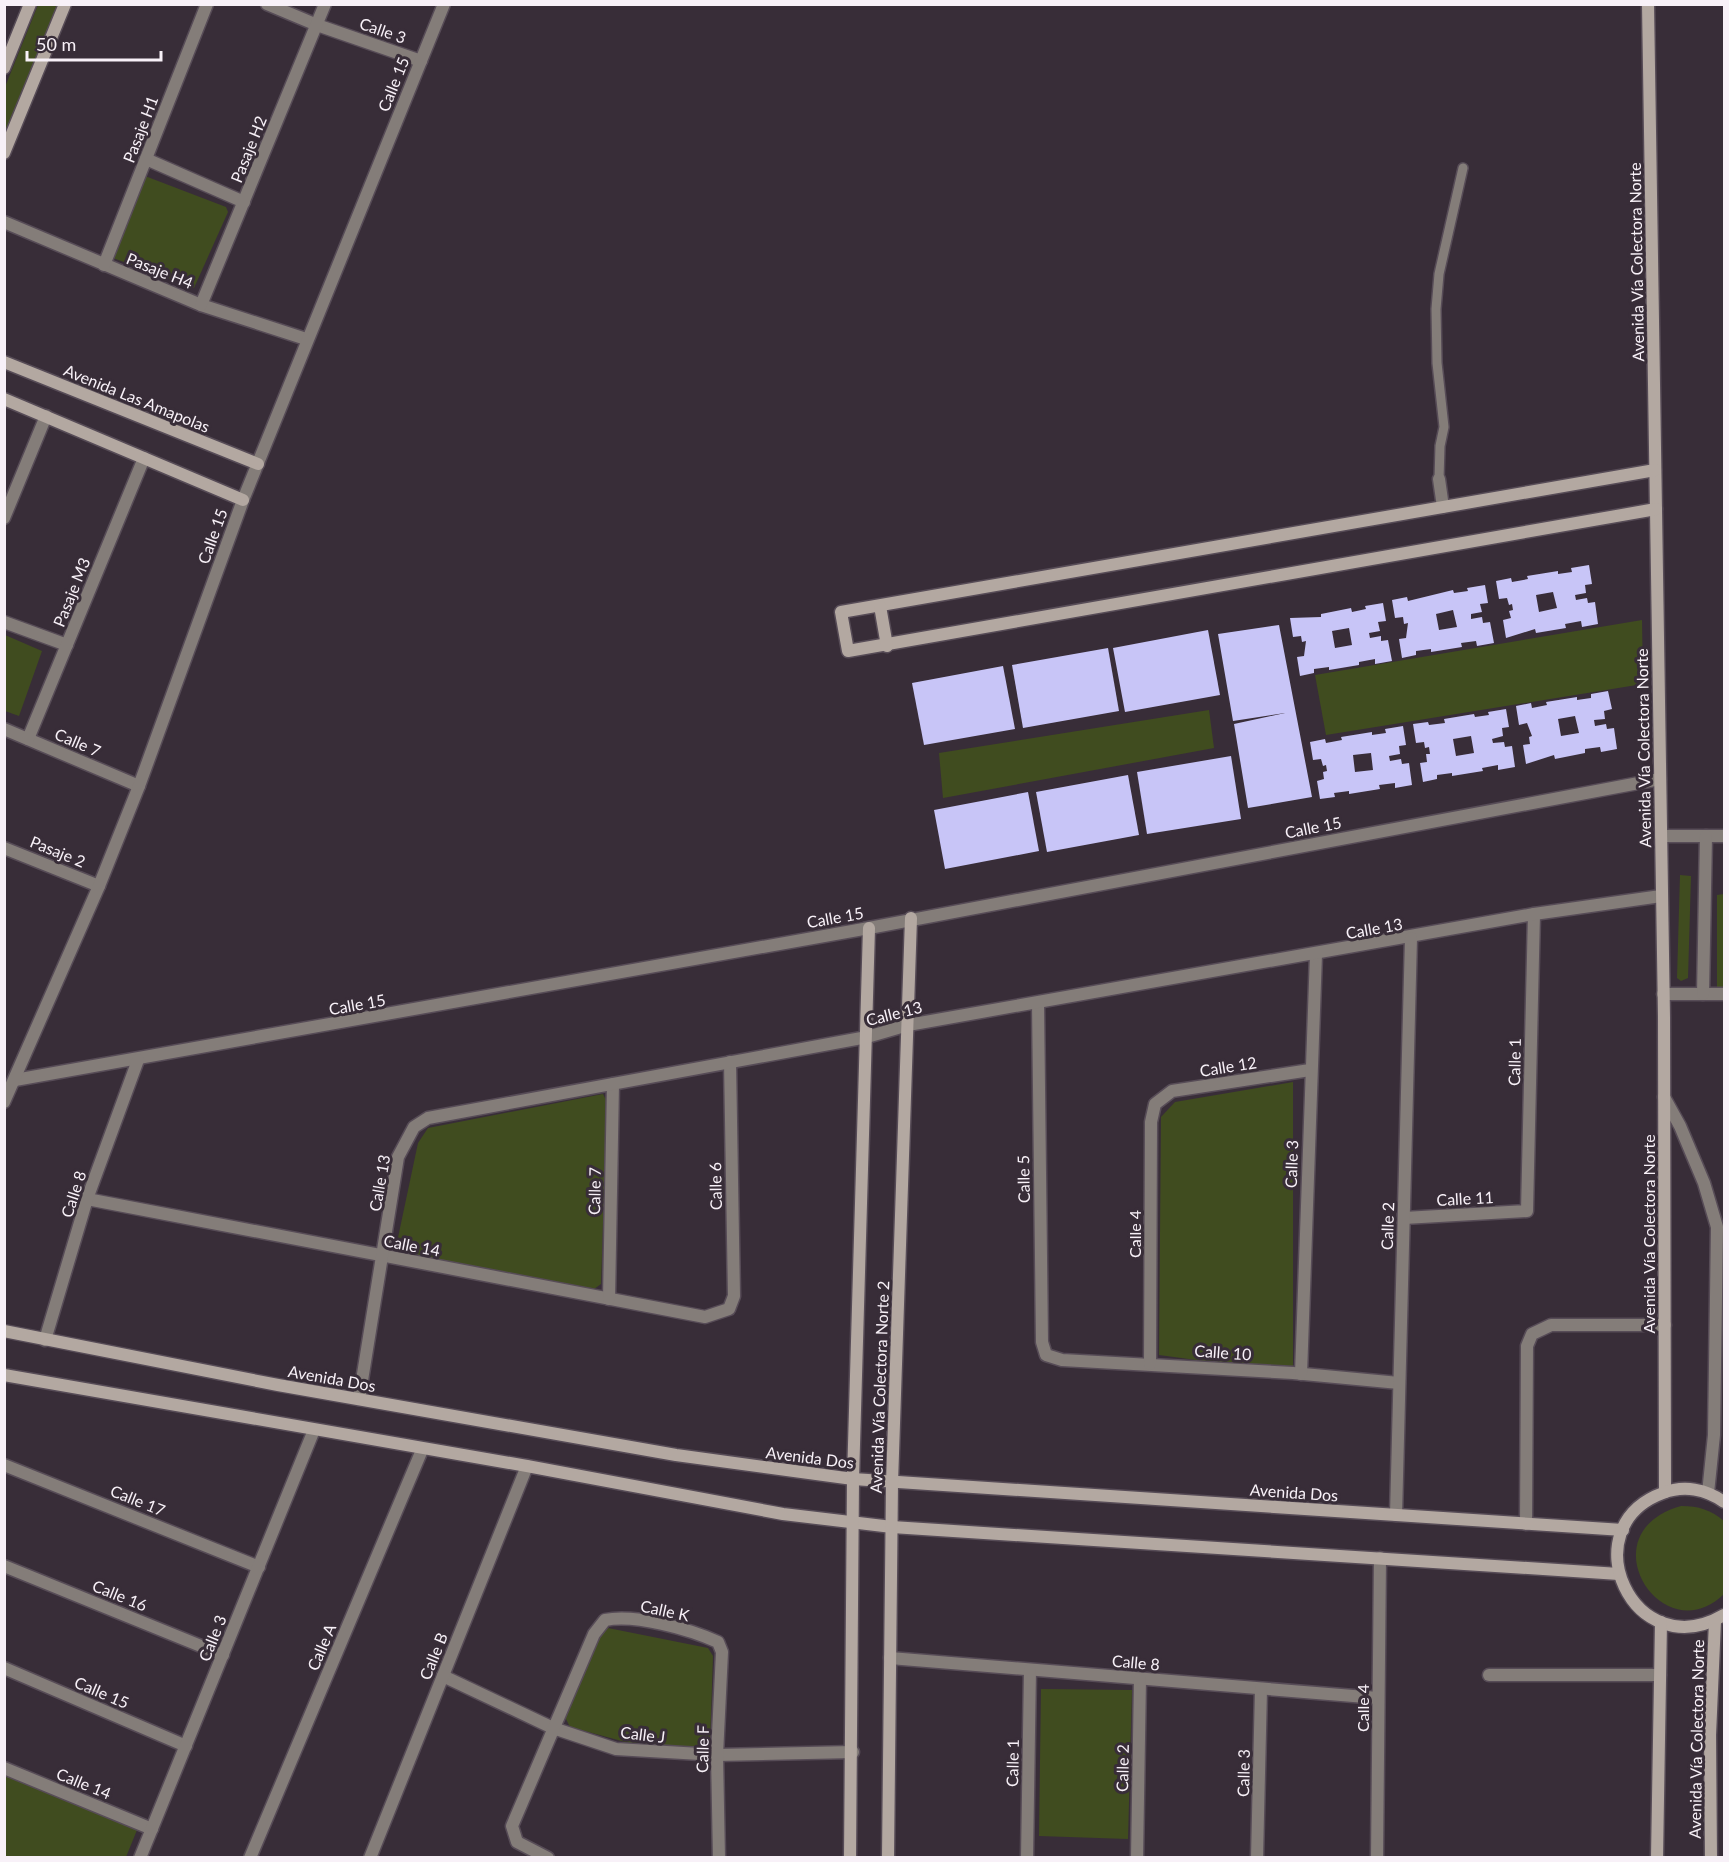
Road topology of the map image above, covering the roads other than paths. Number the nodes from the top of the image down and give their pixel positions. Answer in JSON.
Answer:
{"nodes":[{"id":1,"x":30,"y":4,"type":"edge"},
{"id":2,"x":66,"y":4,"type":"edge"},
{"id":3,"x":207,"y":4,"type":"edge"},
{"id":4,"x":267,"y":4,"type":"edge"},
{"id":5,"x":325,"y":4,"type":"edge"},
{"id":6,"x":444,"y":4,"type":"edge"},
{"id":7,"x":1648,"y":4,"type":"edge"},
{"id":8,"x":317,"y":25,"type":"junction"},
{"id":9,"x":421,"y":61,"type":"junction"},
{"id":10,"x":4,"y":68,"type":"edge"},
{"id":11,"x":4,"y":153,"type":"edge"},
{"id":12,"x":146,"y":159,"type":"junction"},
{"id":13,"x":1463,"y":168,"type":"dead end"},
{"id":14,"x":244,"y":202,"type":"junction"},
{"id":15,"x":4,"y":222,"type":"edge"},
{"id":16,"x":104,"y":265,"type":"junction"},
{"id":17,"x":201,"y":305,"type":"junction"},
{"id":18,"x":306,"y":339,"type":"junction"},
{"id":19,"x":4,"y":362,"type":"edge"},
{"id":20,"x":4,"y":399,"type":"edge"},
{"id":21,"x":46,"y":416,"type":"junction"},
{"id":22,"x":144,"y":458,"type":"junction"},
{"id":23,"x":258,"y":464,"type":"junction"},
{"id":24,"x":1655,"y":470,"type":"junction"},
{"id":25,"x":1439,"y":479,"type":"joint"},
{"id":26,"x":243,"y":500,"type":"junction"},
{"id":27,"x":1443,"y":507,"type":"junction"},
{"id":28,"x":1656,"y":509,"type":"junction"},
{"id":29,"x":4,"y":518,"type":"edge"},
{"id":30,"x":880,"y":606,"type":"junction"},
{"id":31,"x":4,"y":622,"type":"edge"},
{"id":32,"x":67,"y":645,"type":"junction"},
{"id":33,"x":887,"y":646,"type":"junction"},
{"id":34,"x":4,"y":729,"type":"edge"},
{"id":35,"x":28,"y":739,"type":"junction"},
{"id":36,"x":1660,"y":779,"type":"junction"},
{"id":37,"x":139,"y":786,"type":"junction"},
{"id":38,"x":1661,"y":836,"type":"junction"},
{"id":39,"x":1706,"y":836,"type":"junction"},
{"id":40,"x":1725,"y":836,"type":"edge"},
{"id":41,"x":4,"y":848,"type":"edge"},
{"id":42,"x":99,"y":886,"type":"junction"},
{"id":43,"x":1661,"y":896,"type":"junction"},
{"id":44,"x":1534,"y":914,"type":"junction"},
{"id":45,"x":911,"y":918,"type":"junction"},
{"id":46,"x":868,"y":928,"type":"junction"},
{"id":47,"x":1411,"y":938,"type":"junction"},
{"id":48,"x":1316,"y":954,"type":"junction"},
{"id":49,"x":1663,"y":994,"type":"junction"},
{"id":50,"x":1703,"y":994,"type":"junction"},
{"id":51,"x":1725,"y":994,"type":"edge"},
{"id":52,"x":1038,"y":1003,"type":"junction"},
{"id":53,"x":908,"y":1025,"type":"junction"},
{"id":54,"x":867,"y":1037,"type":"junction"},
{"id":55,"x":138,"y":1060,"type":"junction"},
{"id":56,"x":730,"y":1062,"type":"junction"},
{"id":57,"x":1310,"y":1070,"type":"junction"},
{"id":58,"x":15,"y":1080,"type":"junction"},
{"id":59,"x":613,"y":1084,"type":"junction"},
{"id":60,"x":1664,"y":1097,"type":"junction"},
{"id":61,"x":4,"y":1102,"type":"edge"},
{"id":62,"x":1155,"y":1104,"type":"joint"},
{"id":63,"x":87,"y":1199,"type":"junction"},
{"id":64,"x":1527,"y":1211,"type":"joint"},
{"id":65,"x":1404,"y":1218,"type":"junction"},
{"id":66,"x":384,"y":1257,"type":"junction"},
{"id":67,"x":609,"y":1299,"type":"junction"},
{"id":68,"x":1721,"y":1307,"type":"edge"},
{"id":69,"x":729,"y":1309,"type":"joint"},
{"id":70,"x":1665,"y":1326,"type":"junction"},
{"id":71,"x":4,"y":1331,"type":"edge"},
{"id":72,"x":45,"y":1340,"type":"junction"},
{"id":73,"x":1046,"y":1355,"type":"joint"},
{"id":74,"x":1150,"y":1364,"type":"junction"},
{"id":75,"x":1301,"y":1374,"type":"junction"},
{"id":76,"x":4,"y":1375,"type":"edge"},
{"id":77,"x":1399,"y":1383,"type":"junction"},
{"id":78,"x":359,"y":1399,"type":"junction"},
{"id":79,"x":314,"y":1430,"type":"junction"},
{"id":80,"x":1719,"y":1436,"type":"edge"},
{"id":81,"x":422,"y":1450,"type":"junction"},
{"id":82,"x":527,"y":1466,"type":"junction"},
{"id":83,"x":6,"y":1469,"type":"edge"},
{"id":84,"x":853,"y":1479,"type":"junction"},
{"id":85,"x":892,"y":1483,"type":"junction"},
{"id":86,"x":1665,"y":1492,"type":"junction"},
{"id":87,"x":1708,"y":1493,"type":"junction"},
{"id":88,"x":1725,"y":1502,"type":"edge"},
{"id":89,"x":1396,"y":1515,"type":"junction"},
{"id":90,"x":854,"y":1522,"type":"junction"},
{"id":91,"x":1526,"y":1524,"type":"junction"},
{"id":92,"x":892,"y":1527,"type":"junction"},
{"id":93,"x":1623,"y":1530,"type":"junction"},
{"id":94,"x":1380,"y":1558,"type":"junction"},
{"id":95,"x":4,"y":1566,"type":"edge"},
{"id":96,"x":259,"y":1567,"type":"junction"},
{"id":97,"x":1619,"y":1574,"type":"junction"},
{"id":98,"x":1720,"y":1618,"type":"edge"},
{"id":99,"x":1661,"y":1622,"type":"junction"},
{"id":100,"x":718,"y":1642,"type":"joint"},
{"id":101,"x":223,"y":1655,"type":"junction"},
{"id":102,"x":890,"y":1658,"type":"junction"},
{"id":103,"x":4,"y":1668,"type":"edge"},
{"id":104,"x":1030,"y":1670,"type":"junction"},
{"id":105,"x":1490,"y":1675,"type":"dead end"},
{"id":106,"x":1660,"y":1675,"type":"junction"},
{"id":107,"x":443,"y":1676,"type":"junction"},
{"id":108,"x":1140,"y":1679,"type":"junction"},
{"id":109,"x":1261,"y":1689,"type":"junction"},
{"id":110,"x":1378,"y":1698,"type":"junction"},
{"id":111,"x":553,"y":1728,"type":"junction"},
{"id":112,"x":186,"y":1746,"type":"junction"},
{"id":113,"x":853,"y":1752,"type":"junction"},
{"id":114,"x":717,"y":1755,"type":"junction"},
{"id":115,"x":4,"y":1768,"type":"edge"},
{"id":116,"x":152,"y":1828,"type":"junction"},
{"id":117,"x":140,"y":1857,"type":"edge"},
{"id":118,"x":250,"y":1857,"type":"edge"},
{"id":119,"x":370,"y":1857,"type":"edge"},
{"id":120,"x":548,"y":1857,"type":"edge"},
{"id":121,"x":719,"y":1857,"type":"edge"},
{"id":122,"x":850,"y":1857,"type":"edge"},
{"id":123,"x":888,"y":1857,"type":"edge"},
{"id":124,"x":1027,"y":1857,"type":"edge"},
{"id":125,"x":1137,"y":1857,"type":"edge"},
{"id":126,"x":1257,"y":1857,"type":"edge"},
{"id":127,"x":1377,"y":1857,"type":"edge"},
{"id":128,"x":1657,"y":1857,"type":"edge"},
{"id":129,"x":1711,"y":1857,"type":"edge"}],
"edges":[{"from":1,"to":10,"type":"street"},
{"from":2,"to":11,"type":"street"},
{"from":3,"to":12,"type":"street","name":"Pasaje H1"},
{"from":4,"to":8,"type":"street","name":"Calle 3"},
{"from":5,"to":8,"type":"street","name":"Pasaje H2"},
{"from":6,"to":9,"type":"street","name":"Calle 15"},
{"from":7,"to":24,"type":"street","name":"Avenida Vía Colectora Norte"},
{"from":8,"to":9,"type":"street","name":"Calle 3"},
{"from":8,"to":14,"type":"street","name":"Pasaje H2"},
{"from":9,"to":18,"type":"street","name":"Calle 15"},
{"from":12,"to":14,"type":"street"},
{"from":12,"to":16,"type":"street","name":"Pasaje H1"},
{"from":13,"to":25,"type":"lane"},
{"from":14,"to":17,"type":"street","name":"Pasaje H2"},
{"from":15,"to":16,"type":"street","name":"Pasaje H4"},
{"from":16,"to":17,"type":"street","name":"Pasaje H4"},
{"from":17,"to":18,"type":"street","name":"Pasaje H4"},
{"from":18,"to":23,"type":"street","name":"Calle 15"},
{"from":19,"to":23,"type":"street","name":"Avenida Las Amapolas"},
{"from":20,"to":21,"type":"street"},
{"from":21,"to":22,"type":"street"},
{"from":21,"to":29,"type":"street"},
{"from":22,"to":26,"type":"street"},
{"from":22,"to":32,"type":"street","name":"Pasaje M3"},
{"from":23,"to":26,"type":"street","name":"Calle 15"},
{"from":24,"to":27,"type":"street"},
{"from":24,"to":28,"type":"street","name":"Avenida Vía Colectora Norte"},
{"from":25,"to":27,"type":"street"},
{"from":26,"to":37,"type":"street","name":"Calle 15"},
{"from":27,"to":30,"type":"street"},
{"from":28,"to":33,"type":"street"},
{"from":28,"to":36,"type":"street","name":"Avenida Vía Colectora Norte"},
{"from":30,"to":33,"type":"street"},
{"from":30,"to":33,"type":"street"},
{"from":31,"to":32,"type":"street"},
{"from":32,"to":35,"type":"street","name":"Pasaje M3"},
{"from":34,"to":35,"type":"street","name":"Calle 7"},
{"from":35,"to":37,"type":"street","name":"Calle 7"},
{"from":36,"to":38,"type":"street","name":"Avenida Vía Colectora Norte"},
{"from":36,"to":45,"type":"street","name":"Calle 15"},
{"from":37,"to":42,"type":"street","name":"Calle 15"},
{"from":38,"to":39,"type":"street"},
{"from":38,"to":43,"type":"street","name":"Avenida Vía Colectora Norte"},
{"from":39,"to":40,"type":"street"},
{"from":39,"to":50,"type":"street"},
{"from":41,"to":42,"type":"street","name":"Pasaje 2"},
{"from":42,"to":58,"type":"street","name":"Calle 15"},
{"from":43,"to":44,"type":"street","name":"Calle 13"},
{"from":43,"to":49,"type":"street","name":"Avenida Vía Colectora Norte"},
{"from":44,"to":47,"type":"street","name":"Calle 13"},
{"from":44,"to":64,"type":"street","name":"Calle 1"},
{"from":45,"to":46,"type":"street","name":"Calle 15"},
{"from":45,"to":53,"type":"street","name":"Avenida Vía Colectora Norte 2"},
{"from":46,"to":54,"type":"street","name":"Avenida Vía Colectora Norte 2"},
{"from":46,"to":55,"type":"street","name":"Calle 15"},
{"from":47,"to":48,"type":"street","name":"Calle 13"},
{"from":47,"to":65,"type":"street","name":"Calle 2"},
{"from":48,"to":52,"type":"street","name":"Calle 13"},
{"from":48,"to":57,"type":"street","name":"Calle 3"},
{"from":49,"to":50,"type":"street"},
{"from":49,"to":60,"type":"street","name":"Avenida Vía Colectora Norte"},
{"from":50,"to":51,"type":"street"},
{"from":52,"to":53,"type":"street","name":"Calle 13"},
{"from":52,"to":73,"type":"street","name":"Calle 5"},
{"from":53,"to":54,"type":"street","name":"Calle 13"},
{"from":53,"to":85,"type":"street","name":"Avenida Vía Colectora Norte 2"},
{"from":54,"to":56,"type":"street","name":"Calle 13"},
{"from":54,"to":84,"type":"street","name":"Avenida Vía Colectora Norte 2"},
{"from":55,"to":58,"type":"street","name":"Calle 15"},
{"from":55,"to":63,"type":"street","name":"Calle 8"},
{"from":56,"to":59,"type":"street","name":"Calle 13"},
{"from":56,"to":69,"type":"street","name":"Calle 6"},
{"from":57,"to":62,"type":"street","name":"Calle 12"},
{"from":57,"to":75,"type":"street","name":"Calle 3"},
{"from":58,"to":61,"type":"street","name":"Calle 15"},
{"from":59,"to":66,"type":"street","name":"Calle 13"},
{"from":59,"to":67,"type":"street","name":"Calle 7"},
{"from":60,"to":68,"type":"street"},
{"from":60,"to":70,"type":"street","name":"Avenida Vía Colectora Norte"},
{"from":62,"to":74,"type":"street","name":"Calle 4"},
{"from":63,"to":66,"type":"street","name":"Calle 14"},
{"from":63,"to":72,"type":"street","name":"Calle 8"},
{"from":64,"to":65,"type":"street","name":"Calle 11"},
{"from":65,"to":77,"type":"street","name":"Calle 2"},
{"from":66,"to":67,"type":"street","name":"Calle 14"},
{"from":66,"to":78,"type":"street","name":"Calle 13"},
{"from":67,"to":69,"type":"street","name":"Calle 14"},
{"from":68,"to":80,"type":"street"},
{"from":70,"to":86,"type":"street","name":"Avenida Vía Colectora Norte"},
{"from":70,"to":91,"type":"street"},
{"from":71,"to":72,"type":"street","name":"Avenida Dos"},
{"from":72,"to":78,"type":"street","name":"Avenida Dos"},
{"from":73,"to":74,"type":"street","name":"Calle 10"},
{"from":74,"to":75,"type":"street","name":"Calle 10"},
{"from":75,"to":77,"type":"street","name":"Calle 10"},
{"from":76,"to":79,"type":"street"},
{"from":77,"to":89,"type":"street","name":"Calle 2"},
{"from":78,"to":84,"type":"street","name":"Avenida Dos"},
{"from":79,"to":81,"type":"street"},
{"from":79,"to":96,"type":"street","name":"Calle 3"},
{"from":80,"to":87,"type":"street"},
{"from":81,"to":82,"type":"street"},
{"from":81,"to":118,"type":"street","name":"Calle A"},
{"from":82,"to":90,"type":"street"},
{"from":82,"to":107,"type":"street","name":"Calle B"},
{"from":83,"to":96,"type":"street","name":"Calle 17"},
{"from":84,"to":85,"type":"street","name":"Avenida Dos"},
{"from":84,"to":90,"type":"street","name":"Avenida Vía Colectora Norte 2"},
{"from":85,"to":89,"type":"street","name":"Avenida Dos"},
{"from":85,"to":92,"type":"street","name":"Avenida Vía Colectora Norte 2"},
{"from":86,"to":87,"type":"street"},
{"from":86,"to":93,"type":"street"},
{"from":87,"to":88,"type":"street"},
{"from":89,"to":91,"type":"street","name":"Avenida Dos"},
{"from":90,"to":92,"type":"street"},
{"from":90,"to":113,"type":"street","name":"Avenida Vía Colectora Norte 2"},
{"from":91,"to":93,"type":"street","name":"Avenida Dos"},
{"from":92,"to":94,"type":"street"},
{"from":92,"to":102,"type":"street","name":"Avenida Vía Colectora Norte 2"},
{"from":93,"to":97,"type":"street"},
{"from":94,"to":97,"type":"street"},
{"from":94,"to":110,"type":"street","name":"Calle 4"},
{"from":95,"to":101,"type":"street","name":"Calle 16"},
{"from":96,"to":101,"type":"street","name":"Calle 3"},
{"from":97,"to":99,"type":"street"},
{"from":98,"to":99,"type":"street"},
{"from":98,"to":129,"type":"street","name":"Avenida Vía Colectora Norte"},
{"from":99,"to":106,"type":"street"},
{"from":100,"to":111,"type":"street","name":"Calle K"},
{"from":100,"to":114,"type":"street","name":"Calle F"},
{"from":101,"to":112,"type":"street","name":"Calle 3"},
{"from":102,"to":104,"type":"street","name":"Calle 8"},
{"from":102,"to":123,"type":"street","name":"Avenida Vía Colectora Norte 2"},
{"from":103,"to":112,"type":"street","name":"Calle 15"},
{"from":104,"to":108,"type":"street","name":"Calle 8"},
{"from":104,"to":124,"type":"street","name":"Calle 1"},
{"from":105,"to":106,"type":"street"},
{"from":106,"to":128,"type":"street"},
{"from":107,"to":111,"type":"street","name":"Calle J"},
{"from":107,"to":119,"type":"street","name":"Calle B"},
{"from":108,"to":109,"type":"street","name":"Calle 8"},
{"from":108,"to":125,"type":"street","name":"Calle 2"},
{"from":109,"to":110,"type":"street","name":"Calle 8"},
{"from":109,"to":126,"type":"street","name":"Calle 3"},
{"from":110,"to":127,"type":"street","name":"Calle 4"},
{"from":111,"to":114,"type":"street","name":"Calle J"},
{"from":111,"to":120,"type":"street"},
{"from":112,"to":116,"type":"street","name":"Calle 3"},
{"from":113,"to":114,"type":"street","name":"Calle J"},
{"from":113,"to":122,"type":"street","name":"Avenida Vía Colectora Norte 2"},
{"from":114,"to":121,"type":"street","name":"Calle F"},
{"from":115,"to":116,"type":"street","name":"Calle 14"},
{"from":116,"to":117,"type":"street","name":"Calle 3"}]}
